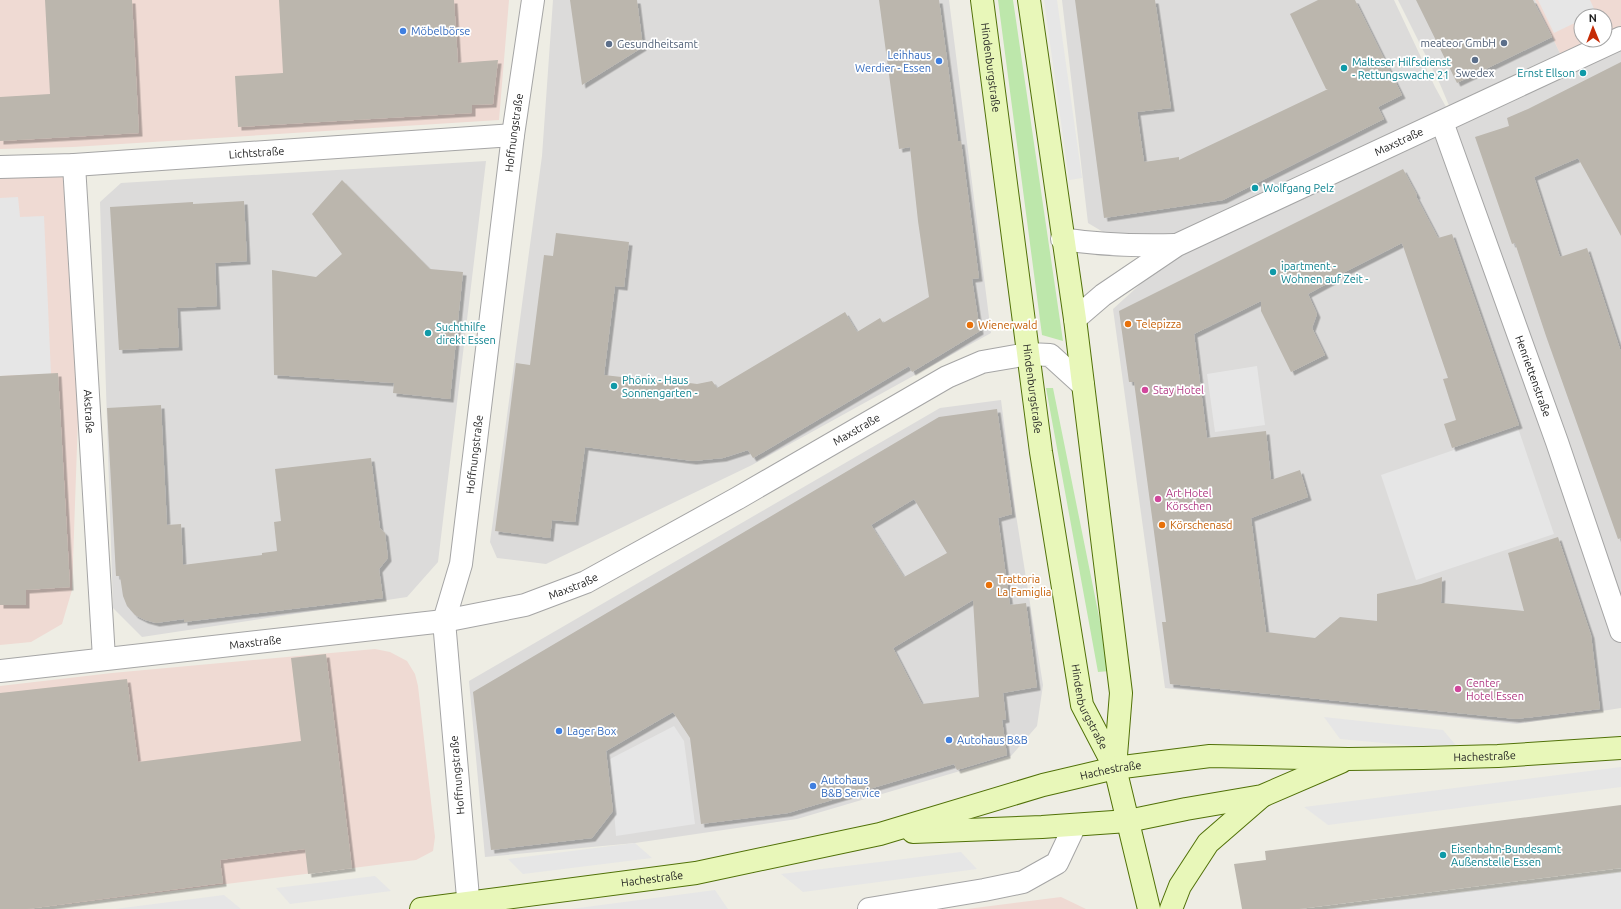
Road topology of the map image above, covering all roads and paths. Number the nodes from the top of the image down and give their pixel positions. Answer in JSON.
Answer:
{"nodes":[{"id":1,"x":533,"y":0,"type":"edge"},
{"id":2,"x":982,"y":0,"type":"edge"},
{"id":3,"x":1029,"y":0,"type":"edge"},
{"id":4,"x":1621,"y":38,"type":"edge"},
{"id":5,"x":1442,"y":122,"type":"junction"},
{"id":6,"x":513,"y":135,"type":"junction"},
{"id":7,"x":74,"y":164,"type":"junction"},
{"id":8,"x":0,"y":167,"type":"edge"},
{"id":9,"x":1062,"y":239,"type":"junction"},
{"id":10,"x":1177,"y":245,"type":"junction"},
{"id":11,"x":1074,"y":319,"type":"junction"},
{"id":12,"x":1028,"y":354,"type":"junction"},
{"id":13,"x":1083,"y":385,"type":"junction"},
{"id":14,"x":444,"y":621,"type":"junction"},
{"id":15,"x":1621,"y":631,"type":"edge"},
{"id":16,"x":104,"y":658,"type":"junction"},
{"id":17,"x":0,"y":671,"type":"edge"},
{"id":18,"x":1621,"y":748,"type":"edge"},
{"id":19,"x":1348,"y":759,"type":"junction"},
{"id":20,"x":1115,"y":768,"type":"junction"},
{"id":21,"x":1262,"y":796,"type":"junction"},
{"id":22,"x":1128,"y":821,"type":"junction"},
{"id":23,"x":1075,"y":824,"type":"junction"},
{"id":24,"x":880,"y":834,"type":"junction"},
{"id":25,"x":468,"y":906,"type":"edge"},
{"id":26,"x":421,"y":909,"type":"edge"},
{"id":27,"x":869,"y":909,"type":"edge"},
{"id":28,"x":1149,"y":909,"type":"edge"},
{"id":29,"x":1171,"y":909,"type":"edge"}],
"edges":[{"from":1,"to":6,"type":"street","name":"Hoffnungstraße"},
{"from":2,"to":12,"type":"street","name":"Hindenburgstraße"},
{"from":3,"to":9,"type":"street","name":"Hindenburgstraße"},
{"from":4,"to":5,"type":"street","name":"Maxstraße"},
{"from":5,"to":10,"type":"street","name":"Maxstraße"},
{"from":5,"to":15,"type":"street","name":"Henriettenstraße"},
{"from":6,"to":7,"type":"street","name":"Lichtstraße"},
{"from":6,"to":14,"type":"street","name":"Hoffnungstraße"},
{"from":7,"to":8,"type":"street","name":"Lichtstraße"},
{"from":7,"to":16,"type":"street","name":"Akstraße"},
{"from":9,"to":10,"type":"street","name":"Maxstraße"},
{"from":9,"to":11,"type":"street","name":"Hindenburgstraße"},
{"from":10,"to":11,"type":"street","name":"Maxstraße"},
{"from":11,"to":13,"type":"street","name":"Hindenburgstraße"},
{"from":12,"to":13,"type":"street","name":"Maxstraße"},
{"from":12,"to":14,"type":"street","name":"Maxstraße"},
{"from":12,"to":20,"type":"street","name":"Hindenburgstraße"},
{"from":13,"to":20,"type":"street","name":"Hindenburgstraße"},
{"from":14,"to":16,"type":"street","name":"Maxstraße"},
{"from":14,"to":25,"type":"street","name":"Hoffnungstraße"},
{"from":16,"to":17,"type":"street","name":"Maxstraße"},
{"from":18,"to":19,"type":"street","name":"Hachestraße"},
{"from":19,"to":20,"type":"street","name":"Hachestraße"},
{"from":19,"to":21,"type":"street","name":"Hachestraße"},
{"from":20,"to":22,"type":"street","name":"Hindenburgstraße"},
{"from":20,"to":24,"type":"street","name":"Hachestraße"},
{"from":21,"to":22,"type":"street","name":"Hachestraße"},
{"from":21,"to":29,"type":"street"},
{"from":22,"to":23,"type":"street","name":"Hachestraße"},
{"from":22,"to":28,"type":"street","name":"Hindenburgstraße"},
{"from":23,"to":24,"type":"street","name":"Hachestraße"},
{"from":23,"to":27,"type":"street"},
{"from":24,"to":25,"type":"street","name":"Hachestraße"},
{"from":25,"to":26,"type":"street","name":"Hachestraße"}]}
